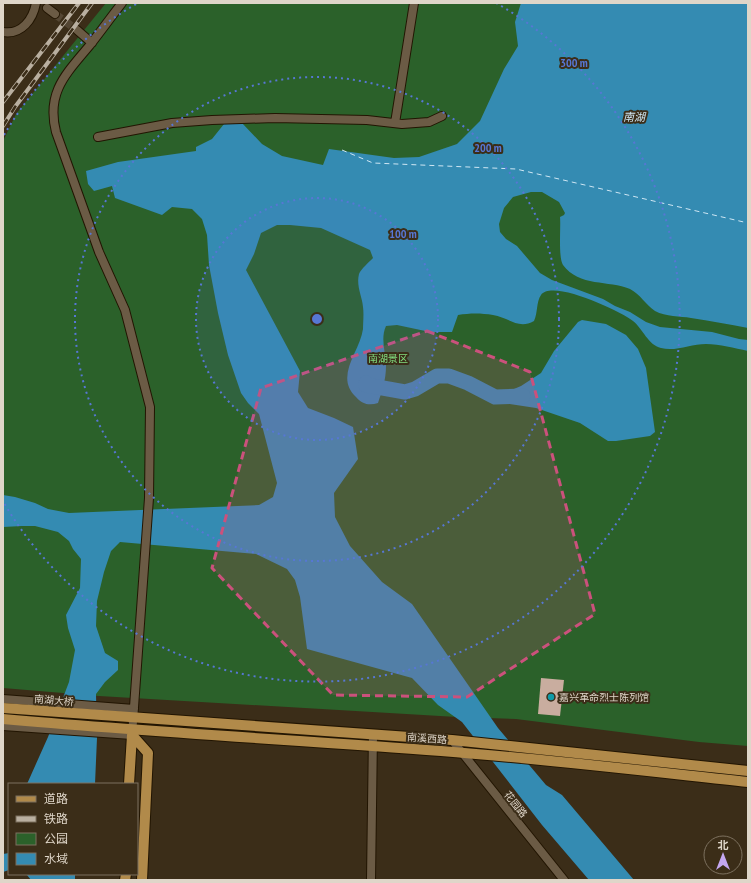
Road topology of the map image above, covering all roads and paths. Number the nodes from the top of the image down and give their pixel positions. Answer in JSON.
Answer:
{"nodes":[{"id":1,"x":36,"y":3,"type":"edge"},
{"id":2,"x":122,"y":3,"type":"edge"},
{"id":3,"x":414,"y":3,"type":"edge"},
{"id":4,"x":47,"y":8,"type":"dead end"},
{"id":5,"x":55,"y":14,"type":"tunnel mouth"},
{"id":6,"x":76,"y":30,"type":"tunnel mouth"},
{"id":7,"x":3,"y":32,"type":"edge"},
{"id":8,"x":92,"y":43,"type":"junction"},
{"id":9,"x":442,"y":116,"type":"dead end"},
{"id":10,"x":395,"y":123,"type":"junction"},
{"id":11,"x":98,"y":137,"type":"dead end"},
{"id":12,"x":3,"y":700,"type":"edge"},
{"id":13,"x":3,"y":708,"type":"edge"},
{"id":14,"x":105,"y":711,"type":"junction"},
{"id":15,"x":133,"y":714,"type":"junction"},
{"id":16,"x":3,"y":719,"type":"edge"},
{"id":17,"x":3,"y":726,"type":"edge"},
{"id":18,"x":103,"y":730,"type":"junction"},
{"id":19,"x":132,"y":732,"type":"junction"},
{"id":20,"x":373,"y":734,"type":"junction"},
{"id":21,"x":457,"y":740,"type":"junction"},
{"id":22,"x":373,"y":746,"type":"junction"},
{"id":23,"x":463,"y":753,"type":"junction"},
{"id":24,"x":748,"y":771,"type":"edge"},
{"id":25,"x":748,"y":782,"type":"edge"},
{"id":26,"x":129,"y":783,"type":"edge"},
{"id":27,"x":142,"y":880,"type":"edge"},
{"id":28,"x":371,"y":880,"type":"edge"},
{"id":29,"x":564,"y":880,"type":"edge"}],
"edges":[{"from":1,"to":7,"type":"street"},
{"from":2,"to":8,"type":"street"},
{"from":3,"to":10,"type":"street"},
{"from":4,"to":5,"type":"street"},
{"from":6,"to":8,"type":"street"},
{"from":8,"to":15,"type":"street"},
{"from":9,"to":10,"type":"street"},
{"from":10,"to":11,"type":"street"},
{"from":12,"to":14,"type":"street"},
{"from":13,"to":14,"type":"main road","name":"南湖大桥"},
{"from":14,"to":15,"type":"main road","name":"南溪西路"},
{"from":15,"to":19,"type":"street"},
{"from":15,"to":20,"type":"main road","name":"南溪西路"},
{"from":16,"to":18,"type":"main road"},
{"from":17,"to":18,"type":"street"},
{"from":18,"to":19,"type":"main road","name":"南溪西路"},
{"from":19,"to":22,"type":"main road","name":"南溪西路"},
{"from":19,"to":26,"type":"main road"},
{"from":19,"to":27,"type":"main road"},
{"from":20,"to":21,"type":"main road","name":"南溪西路"},
{"from":20,"to":22,"type":"street"},
{"from":21,"to":23,"type":"street","name":"花园路"},
{"from":21,"to":24,"type":"main road","name":"南溪西路"},
{"from":22,"to":23,"type":"main road","name":"南溪西路"},
{"from":22,"to":28,"type":"street"},
{"from":23,"to":25,"type":"main road","name":"南溪西路"},
{"from":23,"to":29,"type":"street","name":"花园路"}]}
